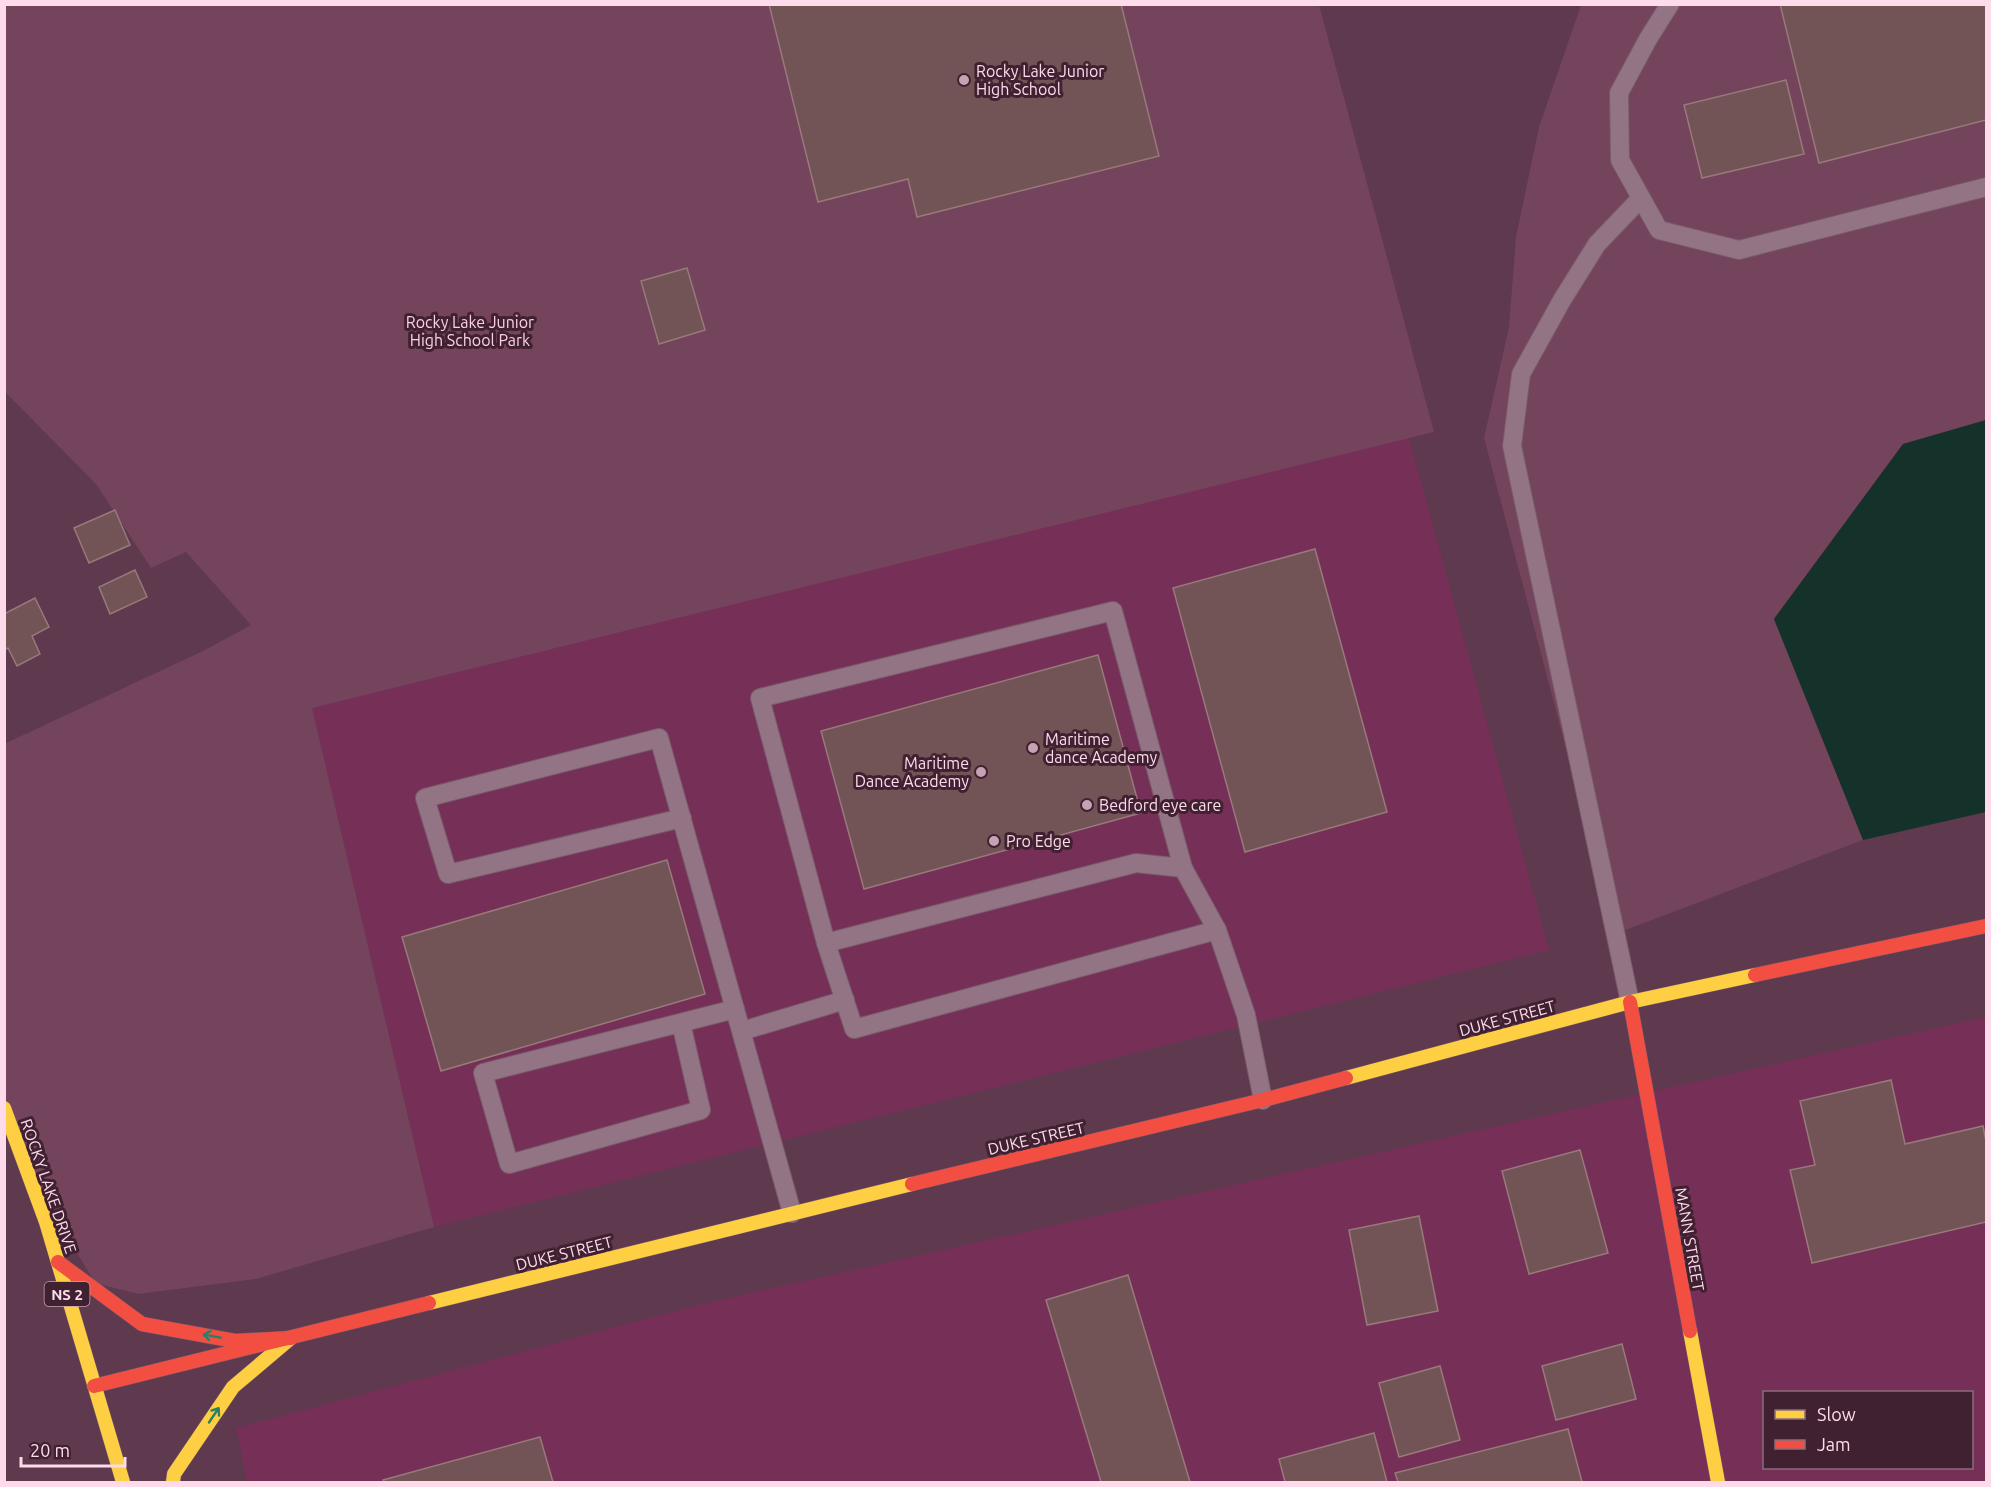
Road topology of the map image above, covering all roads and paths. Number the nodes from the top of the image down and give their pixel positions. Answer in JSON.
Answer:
{"nodes":[{"id":1,"x":1670,"y":4,"type":"edge"},
{"id":2,"x":1986,"y":187,"type":"edge"},
{"id":3,"x":1641,"y":198,"type":"junction"},
{"id":4,"x":682,"y":818,"type":"junction"},
{"id":5,"x":1183,"y":868,"type":"junction"},
{"id":6,"x":1986,"y":926,"type":"edge"},
{"id":7,"x":1217,"y":930,"type":"junction"},
{"id":8,"x":826,"y":944,"type":"junction"},
{"id":9,"x":845,"y":1000,"type":"junction"},
{"id":10,"x":1630,"y":1002,"type":"junction"},
{"id":11,"x":735,"y":1009,"type":"junction"},
{"id":12,"x":681,"y":1023,"type":"junction"},
{"id":13,"x":742,"y":1031,"type":"junction"},
{"id":14,"x":1263,"y":1100,"type":"junction"},
{"id":15,"x":4,"y":1108,"type":"edge"},
{"id":16,"x":792,"y":1213,"type":"junction"},
{"id":17,"x":58,"y":1262,"type":"junction"},
{"id":18,"x":291,"y":1338,"type":"junction"},
{"id":19,"x":94,"y":1386,"type":"junction"},
{"id":20,"x":123,"y":1482,"type":"edge"},
{"id":21,"x":173,"y":1482,"type":"edge"},
{"id":22,"x":1718,"y":1482,"type":"edge"}],
"edges":[{"from":1,"to":3,"type":"lane"},
{"from":2,"to":3,"type":"lane"},
{"from":3,"to":10,"type":"lane"},
{"from":4,"to":4,"type":"lane"},
{"from":4,"to":11,"type":"lane"},
{"from":5,"to":7,"type":"lane"},
{"from":5,"to":8,"type":"lane"},
{"from":5,"to":8,"type":"lane"},
{"from":6,"to":10,"type":"main road","name":"DUKE STREET"},
{"from":7,"to":9,"type":"lane"},
{"from":7,"to":14,"type":"lane"},
{"from":8,"to":9,"type":"lane"},
{"from":9,"to":13,"type":"lane"},
{"from":10,"to":14,"type":"main road","name":"DUKE STREET"},
{"from":10,"to":22,"type":"main road","name":"MANN STREET"},
{"from":11,"to":12,"type":"lane"},
{"from":11,"to":13,"type":"lane"},
{"from":12,"to":12,"type":"lane"},
{"from":13,"to":16,"type":"lane"},
{"from":14,"to":16,"type":"main road","name":"DUKE STREET"},
{"from":15,"to":17,"type":"main road","name":"ROCKY LAKE DRIVE","number":"NS 2"},
{"from":16,"to":18,"type":"main road","name":"DUKE STREET"},
{"from":18,"to":17,"type":"main road","one_way":true},
{"from":17,"to":19,"type":"main road","name":"ROCKY LAKE DRIVE","number":"NS 2"},
{"from":18,"to":19,"type":"main road","name":"DUKE STREET"},
{"from":21,"to":18,"type":"main road","one_way":true},
{"from":19,"to":20,"type":"main road","name":"ROCKY LAKE DRIVE","number":"NS 2"}]}
